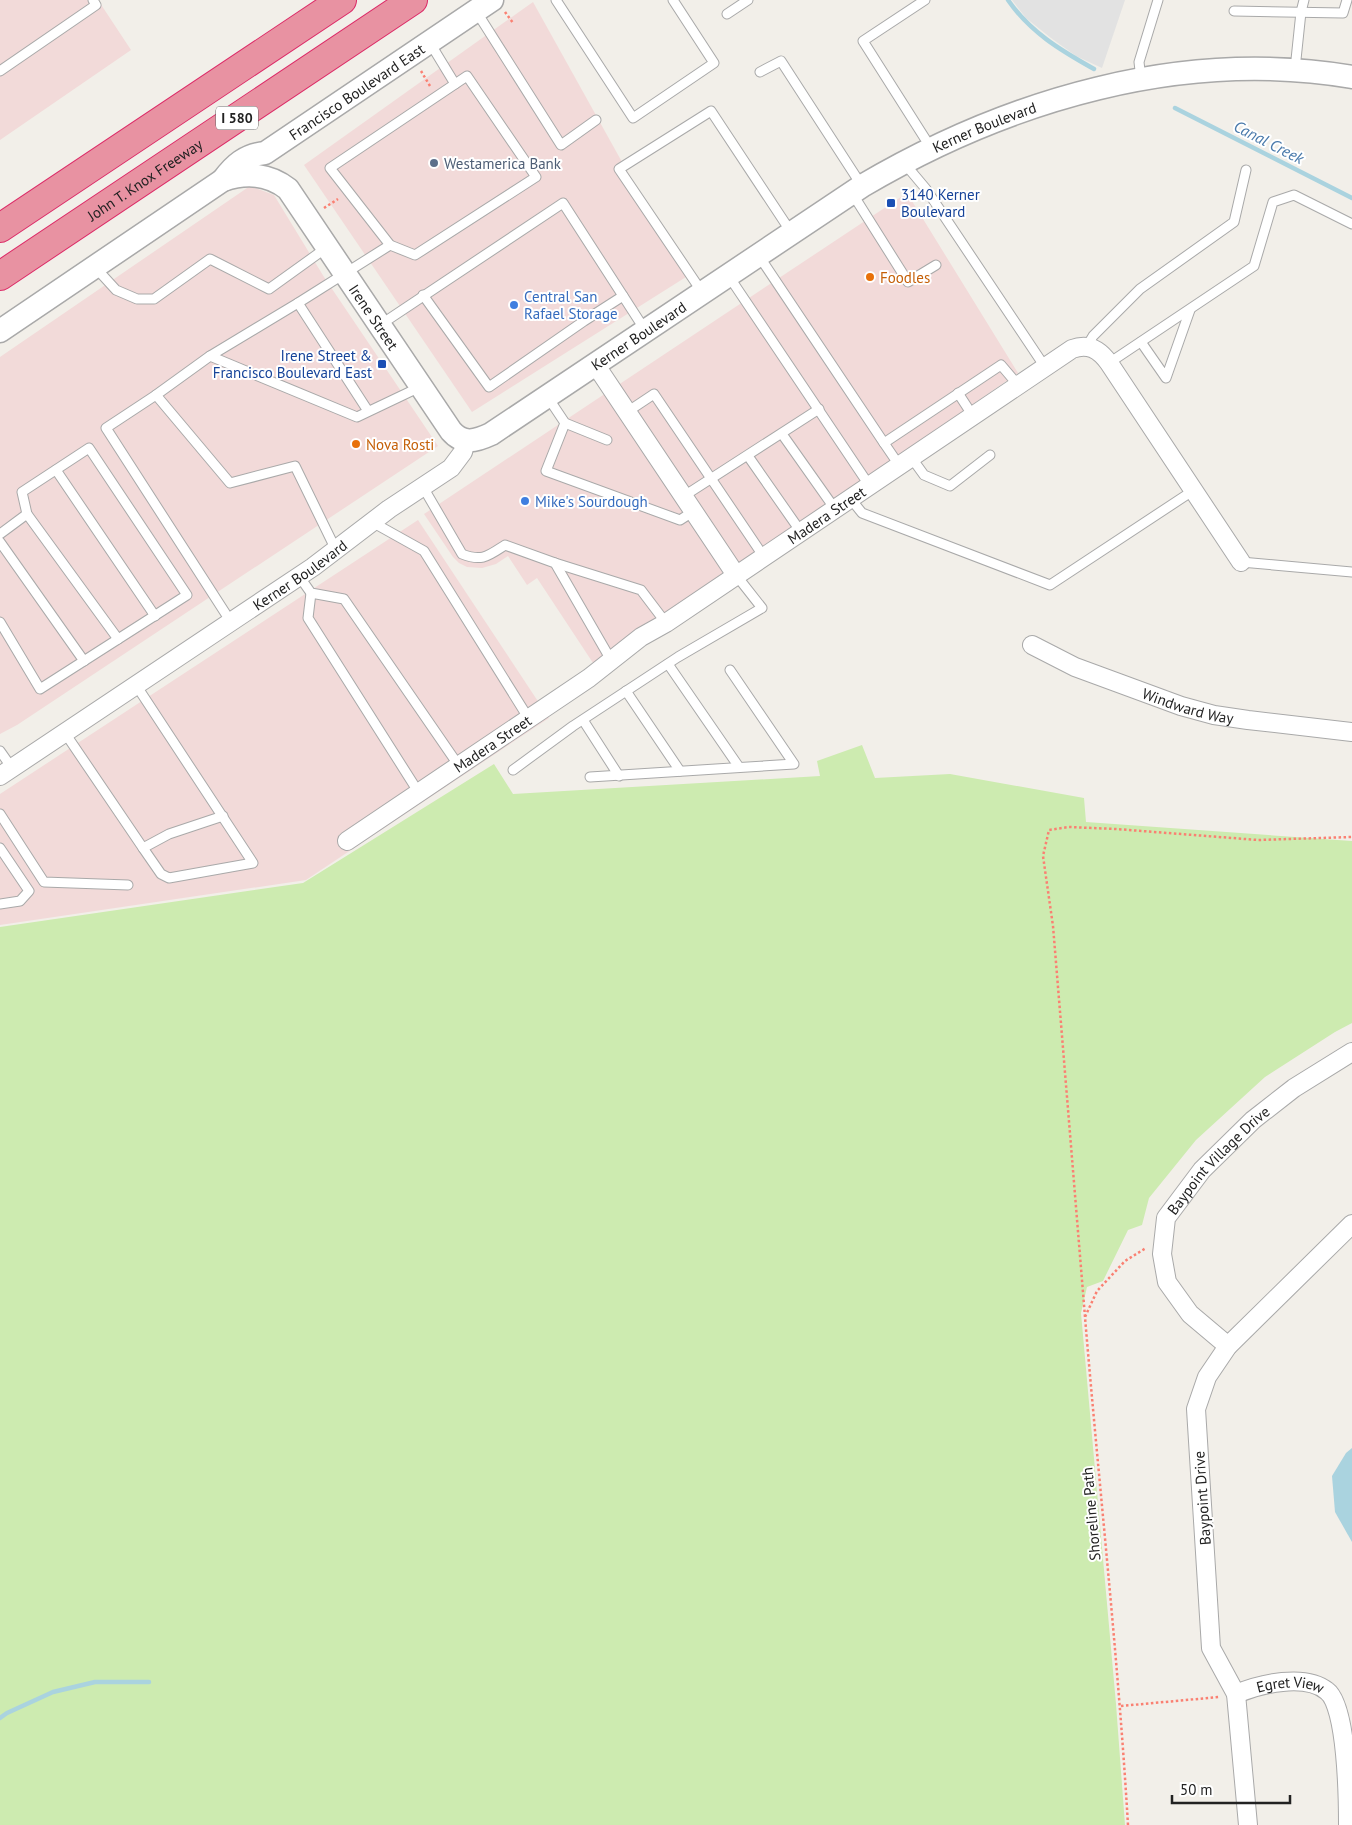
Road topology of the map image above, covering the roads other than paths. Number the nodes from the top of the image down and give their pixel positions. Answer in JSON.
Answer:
{"nodes":[{"id":1,"x":93,"y":0,"type":"edge"},
{"id":2,"x":342,"y":0,"type":"edge"},
{"id":3,"x":413,"y":0,"type":"edge"},
{"id":4,"x":556,"y":0,"type":"edge"},
{"id":5,"x":672,"y":0,"type":"edge"},
{"id":6,"x":748,"y":0,"type":"edge"},
{"id":7,"x":925,"y":0,"type":"edge"},
{"id":8,"x":1158,"y":0,"type":"edge"},
{"id":9,"x":1304,"y":0,"type":"edge"},
{"id":10,"x":1347,"y":0,"type":"edge"},
{"id":11,"x":491,"y":7,"type":"edge"},
{"id":12,"x":1234,"y":11,"type":"dead end"},
{"id":13,"x":1301,"y":12,"type":"junction"},
{"id":14,"x":727,"y":14,"type":"dead end"},
{"id":15,"x":429,"y":42,"type":"junction"},
{"id":16,"x":1295,"y":70,"type":"junction"},
{"id":17,"x":0,"y":71,"type":"edge"},
{"id":18,"x":760,"y":72,"type":"dead end"},
{"id":19,"x":1352,"y":76,"type":"edge"},
{"id":20,"x":1141,"y":80,"type":"junction"},
{"id":21,"x":455,"y":84,"type":"junction"},
{"id":22,"x":596,"y":120,"type":"dead end"},
{"id":23,"x":931,"y":148,"type":"junction"},
{"id":24,"x":265,"y":153,"type":"junction"},
{"id":25,"x":904,"y":162,"type":"junction"},
{"id":26,"x":1246,"y":170,"type":"dead end"},
{"id":27,"x":223,"y":180,"type":"junction"},
{"id":28,"x":288,"y":188,"type":"junction"},
{"id":29,"x":857,"y":189,"type":"junction"},
{"id":30,"x":1352,"y":224,"type":"edge"},
{"id":31,"x":0,"y":228,"type":"edge"},
{"id":32,"x":791,"y":233,"type":"junction"},
{"id":33,"x":390,"y":244,"type":"junction"},
{"id":34,"x":328,"y":247,"type":"junction"},
{"id":35,"x":758,"y":255,"type":"junction"},
{"id":36,"x":936,"y":264,"type":"dead end"},
{"id":37,"x":94,"y":267,"type":"junction"},
{"id":38,"x":346,"y":274,"type":"junction"},
{"id":39,"x":728,"y":275,"type":"junction"},
{"id":40,"x":0,"y":276,"type":"edge"},
{"id":41,"x":702,"y":292,"type":"junction"},
{"id":42,"x":423,"y":295,"type":"junction"},
{"id":43,"x":623,"y":296,"type":"junction"},
{"id":44,"x":298,"y":303,"type":"junction"},
{"id":45,"x":1190,"y":309,"type":"junction"},
{"id":46,"x":380,"y":326,"type":"junction"},
{"id":47,"x":646,"y":330,"type":"junction"},
{"id":48,"x":0,"y":331,"type":"edge"},
{"id":49,"x":1141,"y":342,"type":"junction"},
{"id":50,"x":1087,"y":346,"type":"junction"},
{"id":51,"x":210,"y":356,"type":"junction"},
{"id":52,"x":1109,"y":363,"type":"junction"},
{"id":53,"x":595,"y":364,"type":"junction"},
{"id":54,"x":1046,"y":367,"type":"junction"},
{"id":55,"x":421,"y":386,"type":"junction"},
{"id":56,"x":1018,"y":386,"type":"junction"},
{"id":57,"x":958,"y":393,"type":"junction"},
{"id":58,"x":156,"y":395,"type":"junction"},
{"id":59,"x":547,"y":396,"type":"junction"},
{"id":60,"x":819,"y":409,"type":"junction"},
{"id":61,"x":368,"y":411,"type":"junction"},
{"id":62,"x":628,"y":412,"type":"junction"},
{"id":63,"x":973,"y":416,"type":"junction"},
{"id":64,"x":565,"y":423,"type":"junction"},
{"id":65,"x":782,"y":434,"type":"junction"},
{"id":66,"x":607,"y":440,"type":"dead end"},
{"id":67,"x":466,"y":441,"type":"junction"},
{"id":68,"x":884,"y":443,"type":"junction"},
{"id":69,"x":990,"y":455,"type":"dead end"},
{"id":70,"x":748,"y":456,"type":"junction"},
{"id":71,"x":905,"y":461,"type":"junction"},
{"id":72,"x":56,"y":470,"type":"junction"},
{"id":73,"x":712,"y":479,"type":"junction"},
{"id":74,"x":869,"y":486,"type":"junction"},
{"id":75,"x":423,"y":487,"type":"junction"},
{"id":76,"x":1194,"y":490,"type":"junction"},
{"id":77,"x":684,"y":496,"type":"junction"},
{"id":78,"x":850,"y":498,"type":"junction"},
{"id":79,"x":835,"y":509,"type":"junction"},
{"id":80,"x":694,"y":511,"type":"junction"},
{"id":81,"x":27,"y":514,"type":"junction"},
{"id":82,"x":372,"y":522,"type":"junction"},
{"id":83,"x":801,"y":532,"type":"junction"},
{"id":84,"x":0,"y":534,"type":"edge"},
{"id":85,"x":0,"y":542,"type":"edge"},
{"id":86,"x":336,"y":550,"type":"junction"},
{"id":87,"x":764,"y":557,"type":"junction"},
{"id":88,"x":1241,"y":562,"type":"joint"},
{"id":89,"x":555,"y":563,"type":"junction"},
{"id":90,"x":1352,"y":572,"type":"edge"},
{"id":91,"x":736,"y":575,"type":"junction"},
{"id":92,"x":299,"y":576,"type":"junction"},
{"id":93,"x":311,"y":593,"type":"junction"},
{"id":94,"x":155,"y":616,"type":"junction"},
{"id":95,"x":0,"y":622,"type":"edge"},
{"id":96,"x":231,"y":622,"type":"junction"},
{"id":97,"x":666,"y":622,"type":"junction"},
{"id":98,"x":118,"y":639,"type":"junction"},
{"id":99,"x":1032,"y":645,"type":"dead end"},
{"id":100,"x":611,"y":660,"type":"junction"},
{"id":101,"x":84,"y":661,"type":"junction"},
{"id":102,"x":668,"y":664,"type":"junction"},
{"id":103,"x":730,"y":670,"type":"dead end"},
{"id":104,"x":136,"y":686,"type":"junction"},
{"id":105,"x":626,"y":691,"type":"junction"},
{"id":106,"x":529,"y":719,"type":"junction"},
{"id":107,"x":583,"y":720,"type":"junction"},
{"id":108,"x":1352,"y":732,"type":"edge"},
{"id":109,"x":65,"y":733,"type":"junction"},
{"id":110,"x":0,"y":751,"type":"edge"},
{"id":111,"x":459,"y":766,"type":"junction"},
{"id":112,"x":739,"y":768,"type":"junction"},
{"id":113,"x":513,"y":770,"type":"dead end"},
{"id":114,"x":680,"y":771,"type":"junction"},
{"id":115,"x":6,"y":772,"type":"edge"},
{"id":116,"x":619,"y":776,"type":"junction"},
{"id":117,"x":590,"y":777,"type":"dead end"},
{"id":118,"x":419,"y":793,"type":"junction"},
{"id":119,"x":0,"y":814,"type":"edge"},
{"id":120,"x":223,"y":816,"type":"junction"},
{"id":121,"x":347,"y":841,"type":"dead end"},
{"id":122,"x":0,"y":848,"type":"edge"},
{"id":123,"x":143,"y":848,"type":"junction"},
{"id":124,"x":128,"y":885,"type":"dead end"},
{"id":125,"x":0,"y":904,"type":"edge"},
{"id":126,"x":1352,"y":1052,"type":"edge"},
{"id":127,"x":1352,"y":1224,"type":"edge"},
{"id":128,"x":1228,"y":1346,"type":"junction"},
{"id":129,"x":1236,"y":1694,"type":"junction"},
{"id":130,"x":1248,"y":1825,"type":"edge"},
{"id":131,"x":1348,"y":1825,"type":"edge"}],
"edges":[{"from":1,"to":17,"type":"lane"},
{"from":2,"to":31,"type":"highway","number":"I 580"},
{"from":3,"to":40,"type":"highway","name":"John T. Knox Freeway","number":"I 580"},
{"from":4,"to":5,"type":"lane"},
{"from":6,"to":14,"type":"lane"},
{"from":7,"to":23,"type":"lane"},
{"from":8,"to":20,"type":"lane"},
{"from":9,"to":13,"type":"lane"},
{"from":10,"to":13,"type":"lane"},
{"from":11,"to":15,"type":"street","name":"Francisco Boulevard East"},
{"from":11,"to":22,"type":"lane"},
{"from":12,"to":13,"type":"lane"},
{"from":13,"to":16,"type":"lane"},
{"from":15,"to":21,"type":"lane"},
{"from":15,"to":24,"type":"street","name":"Francisco Boulevard East"},
{"from":16,"to":19,"type":"street","name":"Kerner Boulevard"},
{"from":16,"to":20,"type":"street","name":"Kerner Boulevard"},
{"from":18,"to":29,"type":"lane"},
{"from":20,"to":23,"type":"street","name":"Kerner Boulevard"},
{"from":21,"to":33,"type":"lane"},
{"from":21,"to":33,"type":"lane"},
{"from":23,"to":25,"type":"street","name":"Kerner Boulevard"},
{"from":24,"to":27,"type":"street","name":"Francisco Boulevard East"},
{"from":24,"to":28,"type":"street","name":"Irene Street"},
{"from":25,"to":29,"type":"street","name":"Kerner Boulevard"},
{"from":25,"to":54,"type":"lane"},
{"from":26,"to":50,"type":"lane"},
{"from":27,"to":28,"type":"street","name":"Francisco Boulevard East"},
{"from":27,"to":37,"type":"street","name":"Francisco Boulevard East"},
{"from":28,"to":34,"type":"street","name":"Irene Street"},
{"from":29,"to":32,"type":"street","name":"Kerner Boulevard"},
{"from":29,"to":36,"type":"lane"},
{"from":30,"to":45,"type":"lane"},
{"from":32,"to":35,"type":"street","name":"Kerner Boulevard"},
{"from":32,"to":41,"type":"lane"},
{"from":33,"to":38,"type":"lane"},
{"from":34,"to":37,"type":"lane"},
{"from":34,"to":38,"type":"street","name":"Irene Street"},
{"from":35,"to":39,"type":"street","name":"Kerner Boulevard"},
{"from":35,"to":68,"type":"lane"},
{"from":37,"to":48,"type":"street","name":"Francisco Boulevard East"},
{"from":38,"to":44,"type":"lane"},
{"from":38,"to":46,"type":"street","name":"Irene Street"},
{"from":39,"to":41,"type":"street","name":"Kerner Boulevard"},
{"from":39,"to":60,"type":"lane"},
{"from":41,"to":47,"type":"street","name":"Kerner Boulevard"},
{"from":42,"to":43,"type":"lane"},
{"from":42,"to":43,"type":"lane"},
{"from":42,"to":46,"type":"lane"},
{"from":43,"to":47,"type":"lane"},
{"from":44,"to":51,"type":"lane"},
{"from":44,"to":61,"type":"lane"},
{"from":45,"to":49,"type":"lane"},
{"from":45,"to":49,"type":"lane"},
{"from":46,"to":55,"type":"street","name":"Irene Street"},
{"from":47,"to":53,"type":"street","name":"Kerner Boulevard"},
{"from":49,"to":52,"type":"lane"},
{"from":50,"to":52,"type":"street"},
{"from":50,"to":54,"type":"street","name":"Madera Street"},
{"from":51,"to":58,"type":"lane"},
{"from":51,"to":61,"type":"lane"},
{"from":52,"to":76,"type":"street"},
{"from":53,"to":59,"type":"street","name":"Kerner Boulevard"},
{"from":53,"to":62,"type":"street"},
{"from":54,"to":56,"type":"street","name":"Madera Street"},
{"from":55,"to":61,"type":"lane"},
{"from":55,"to":67,"type":"street","name":"Irene Street"},
{"from":56,"to":57,"type":"lane"},
{"from":56,"to":63,"type":"street","name":"Madera Street"},
{"from":57,"to":63,"type":"lane"},
{"from":57,"to":68,"type":"lane"},
{"from":58,"to":86,"type":"lane"},
{"from":58,"to":96,"type":"lane"},
{"from":59,"to":64,"type":"lane"},
{"from":59,"to":67,"type":"street","name":"Kerner Boulevard"},
{"from":60,"to":65,"type":"lane"},
{"from":60,"to":74,"type":"lane"},
{"from":62,"to":73,"type":"lane"},
{"from":62,"to":77,"type":"street"},
{"from":63,"to":71,"type":"street","name":"Madera Street"},
{"from":64,"to":66,"type":"lane"},
{"from":64,"to":80,"type":"lane"},
{"from":65,"to":70,"type":"lane"},
{"from":65,"to":79,"type":"lane"},
{"from":67,"to":75,"type":"street","name":"Kerner Boulevard"},
{"from":68,"to":71,"type":"lane"},
{"from":69,"to":71,"type":"lane"},
{"from":70,"to":73,"type":"lane"},
{"from":70,"to":83,"type":"lane"},
{"from":71,"to":74,"type":"street","name":"Madera Street"},
{"from":72,"to":81,"type":"lane"},
{"from":72,"to":94,"type":"lane"},
{"from":72,"to":94,"type":"lane"},
{"from":73,"to":77,"type":"lane"},
{"from":73,"to":87,"type":"lane"},
{"from":74,"to":78,"type":"street","name":"Madera Street"},
{"from":75,"to":82,"type":"street","name":"Kerner Boulevard"},
{"from":75,"to":89,"type":"lane"},
{"from":76,"to":78,"type":"lane"},
{"from":76,"to":88,"type":"street"},
{"from":77,"to":80,"type":"street"},
{"from":78,"to":79,"type":"street","name":"Madera Street"},
{"from":79,"to":83,"type":"street","name":"Madera Street"},
{"from":80,"to":91,"type":"street"},
{"from":81,"to":84,"type":"lane"},
{"from":81,"to":98,"type":"lane"},
{"from":82,"to":86,"type":"street","name":"Kerner Boulevard"},
{"from":82,"to":106,"type":"lane"},
{"from":83,"to":87,"type":"street","name":"Madera Street"},
{"from":85,"to":101,"type":"lane"},
{"from":86,"to":92,"type":"street","name":"Kerner Boulevard"},
{"from":87,"to":91,"type":"street","name":"Madera Street"},
{"from":88,"to":90,"type":"lane"},
{"from":89,"to":97,"type":"lane"},
{"from":89,"to":100,"type":"lane"},
{"from":91,"to":97,"type":"street","name":"Madera Street"},
{"from":91,"to":102,"type":"lane"},
{"from":92,"to":93,"type":"lane"},
{"from":92,"to":96,"type":"street","name":"Kerner Boulevard"},
{"from":93,"to":111,"type":"lane"},
{"from":93,"to":118,"type":"lane"},
{"from":94,"to":98,"type":"lane"},
{"from":95,"to":101,"type":"lane"},
{"from":96,"to":104,"type":"street","name":"Kerner Boulevard"},
{"from":97,"to":100,"type":"street","name":"Madera Street"},
{"from":98,"to":101,"type":"lane"},
{"from":99,"to":108,"type":"street","name":"Windward Way"},
{"from":100,"to":106,"type":"street","name":"Madera Street"},
{"from":102,"to":105,"type":"lane"},
{"from":102,"to":112,"type":"lane"},
{"from":103,"to":112,"type":"lane"},
{"from":104,"to":109,"type":"street","name":"Kerner Boulevard"},
{"from":104,"to":120,"type":"lane"},
{"from":105,"to":107,"type":"lane"},
{"from":105,"to":114,"type":"lane"},
{"from":106,"to":111,"type":"street","name":"Madera Street"},
{"from":107,"to":113,"type":"lane"},
{"from":107,"to":116,"type":"lane"},
{"from":109,"to":115,"type":"street","name":"Kerner Boulevard"},
{"from":109,"to":123,"type":"lane"},
{"from":110,"to":115,"type":"lane"},
{"from":111,"to":118,"type":"street","name":"Madera Street"},
{"from":112,"to":114,"type":"lane"},
{"from":114,"to":116,"type":"lane"},
{"from":116,"to":117,"type":"lane"},
{"from":118,"to":121,"type":"street","name":"Madera Street"},
{"from":119,"to":124,"type":"lane"},
{"from":120,"to":123,"type":"lane"},
{"from":120,"to":123,"type":"lane"},
{"from":122,"to":125,"type":"lane"},
{"from":126,"to":128,"type":"street","name":"Baypoint Village Drive"},
{"from":127,"to":128,"type":"street","name":"Baypoint Drive"},
{"from":128,"to":129,"type":"street","name":"Baypoint Drive"},
{"from":129,"to":130,"type":"street","name":"Baypoint Drive"},
{"from":129,"to":131,"type":"street","name":"Egret View"}]}
